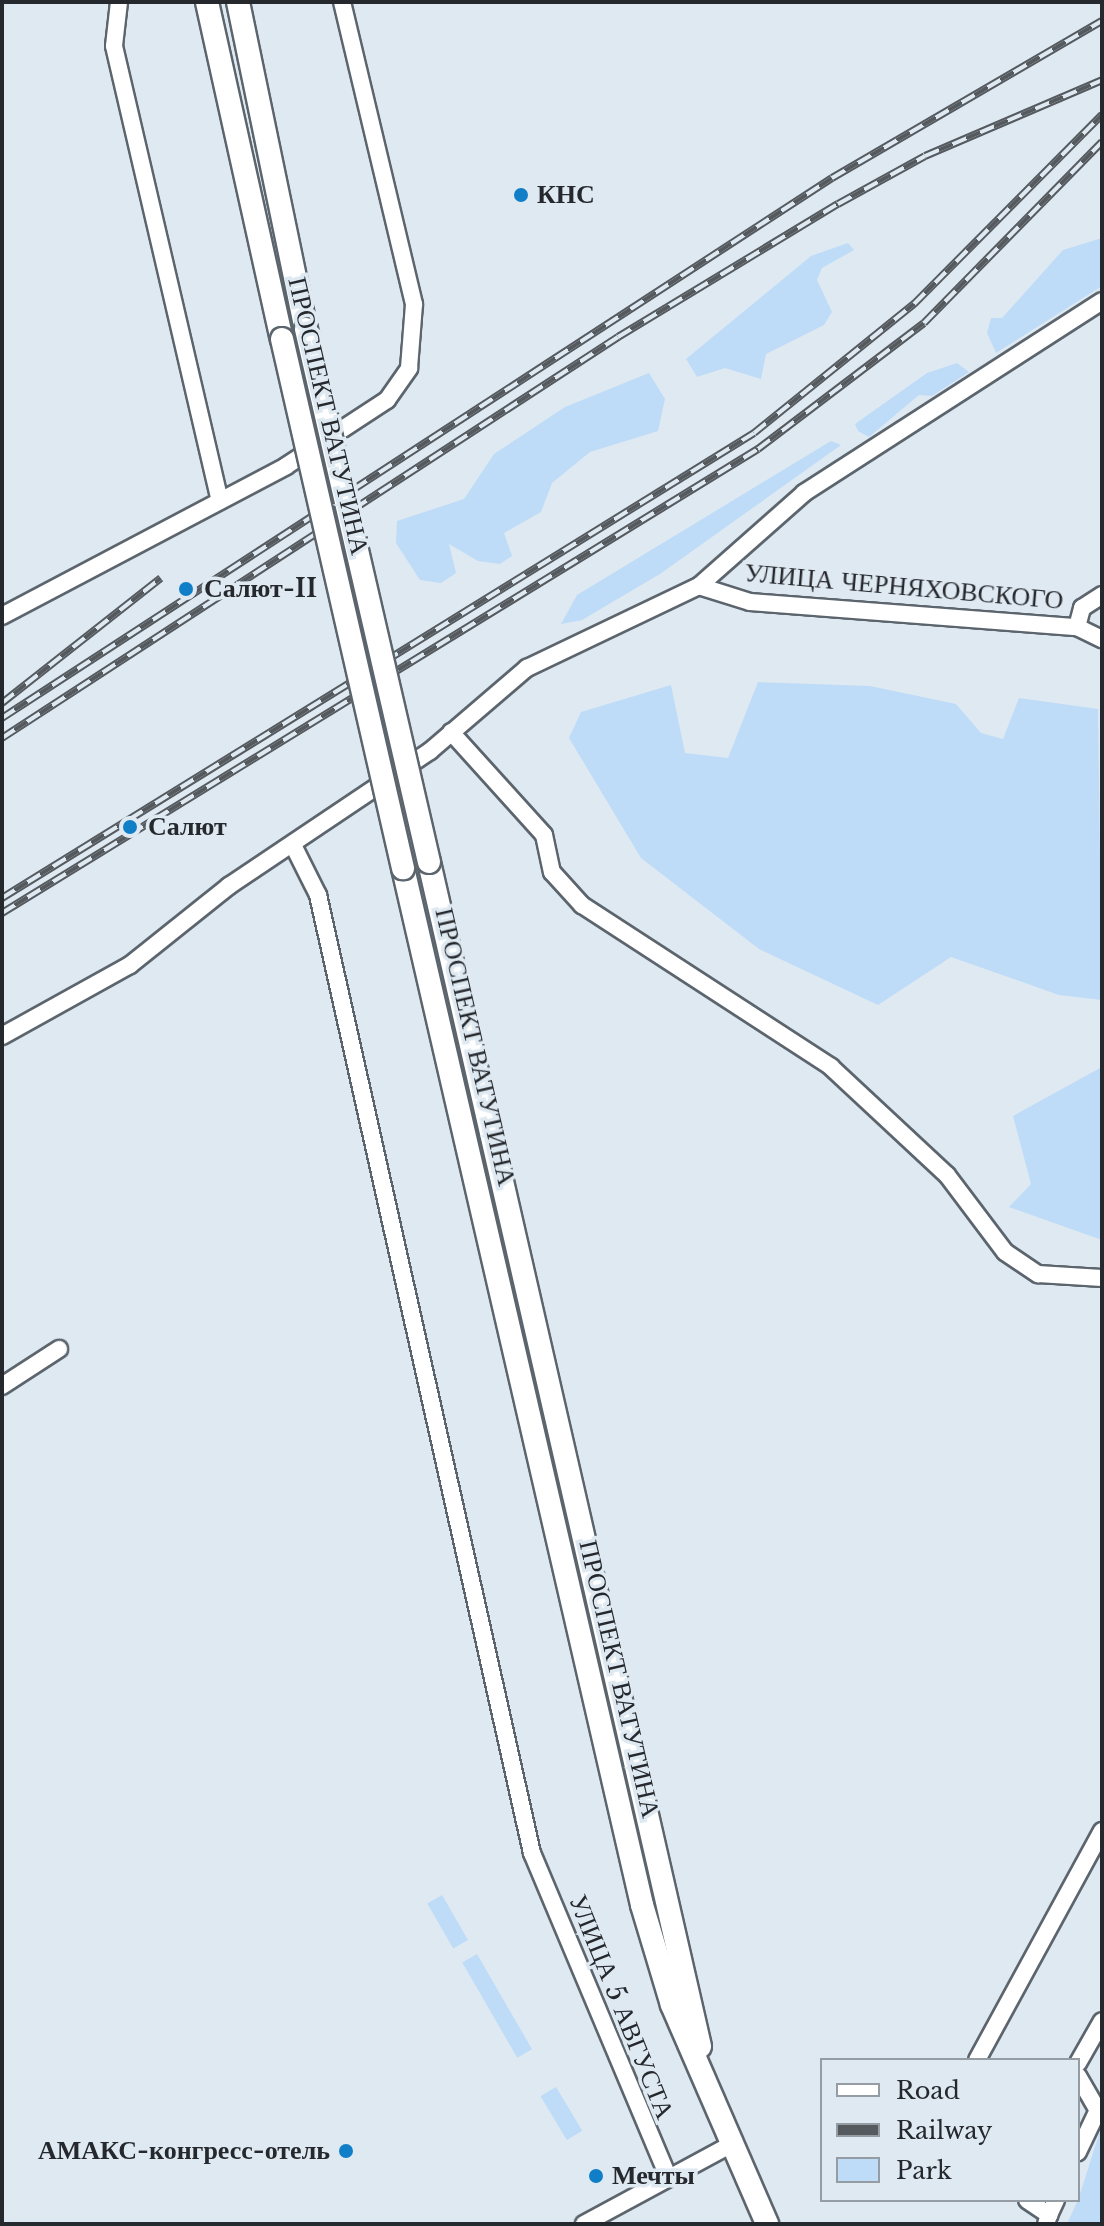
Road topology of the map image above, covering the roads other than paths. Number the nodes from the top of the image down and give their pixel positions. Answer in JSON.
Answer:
{"nodes":[{"id":1,"x":119,"y":2,"type":"edge"},
{"id":2,"x":238,"y":2,"type":"edge"},
{"id":3,"x":342,"y":2,"type":"edge"},
{"id":4,"x":207,"y":3,"type":"edge"},
{"id":5,"x":1102,"y":301,"type":"edge"},
{"id":6,"x":220,"y":501,"type":"junction"},
{"id":7,"x":699,"y":586,"type":"junction"},
{"id":8,"x":1102,"y":595,"type":"edge"},
{"id":9,"x":2,"y":616,"type":"edge"},
{"id":10,"x":1077,"y":627,"type":"junction"},
{"id":11,"x":1102,"y":639,"type":"edge"},
{"id":12,"x":451,"y":732,"type":"junction"},
{"id":13,"x":293,"y":845,"type":"junction"},
{"id":14,"x":2,"y":1036,"type":"edge"},
{"id":15,"x":1102,"y":1278,"type":"edge"},
{"id":16,"x":59,"y":1349,"type":"dead end"},
{"id":17,"x":2,"y":1386,"type":"edge"},
{"id":18,"x":1102,"y":1831,"type":"edge"},
{"id":19,"x":1102,"y":2021,"type":"edge"},
{"id":20,"x":978,"y":2058,"type":"edge"},
{"id":21,"x":1080,"y":2060,"type":"edge"},
{"id":22,"x":1080,"y":2079,"type":"edge"},
{"id":23,"x":710,"y":2098,"type":"junction"},
{"id":24,"x":730,"y":2145,"type":"junction"},
{"id":25,"x":1080,"y":2148,"type":"edge"},
{"id":26,"x":668,"y":2177,"type":"junction"},
{"id":27,"x":1031,"y":2202,"type":"edge"},
{"id":28,"x":1050,"y":2213,"type":"edge"},
{"id":29,"x":584,"y":2224,"type":"edge"},
{"id":30,"x":767,"y":2224,"type":"edge"}],
"edges":[{"from":1,"to":6,"type":"street"},
{"from":2,"to":23,"type":"main road","name":"ПРОСПЕКТ ВАТУТИНА","bridge":true},
{"from":3,"to":6,"type":"street"},
{"from":4,"to":23,"type":"main road","name":"ПРОСПЕКТ ВАТУТИНА","bridge":true},
{"from":5,"to":7,"type":"street"},
{"from":6,"to":9,"type":"street"},
{"from":7,"to":10,"type":"street","name":"УЛИЦА ЧЕРНЯХОВСКОГО"},
{"from":7,"to":12,"type":"street"},
{"from":8,"to":10,"type":"street"},
{"from":10,"to":11,"type":"street","name":"УЛИЦА ЧЕРНЯХОВСКОГО"},
{"from":12,"to":13,"type":"street"},
{"from":12,"to":15,"type":"street"},
{"from":13,"to":14,"type":"street"},
{"from":13,"to":26,"type":"street","name":"УЛИЦА 5 АВГУСТА"},
{"from":16,"to":17,"type":"street"},
{"from":18,"to":20,"type":"street"},
{"from":19,"to":21,"type":"street"},
{"from":22,"to":25,"type":"street"},
{"from":23,"to":24,"type":"main road","name":"ПРОСПЕКТ ВАТУТИНА"},
{"from":24,"to":26,"type":"street"},
{"from":24,"to":30,"type":"main road","name":"ПРОСПЕКТ ВАТУТИНА"},
{"from":26,"to":29,"type":"street"},
{"from":27,"to":28,"type":"street"}]}
